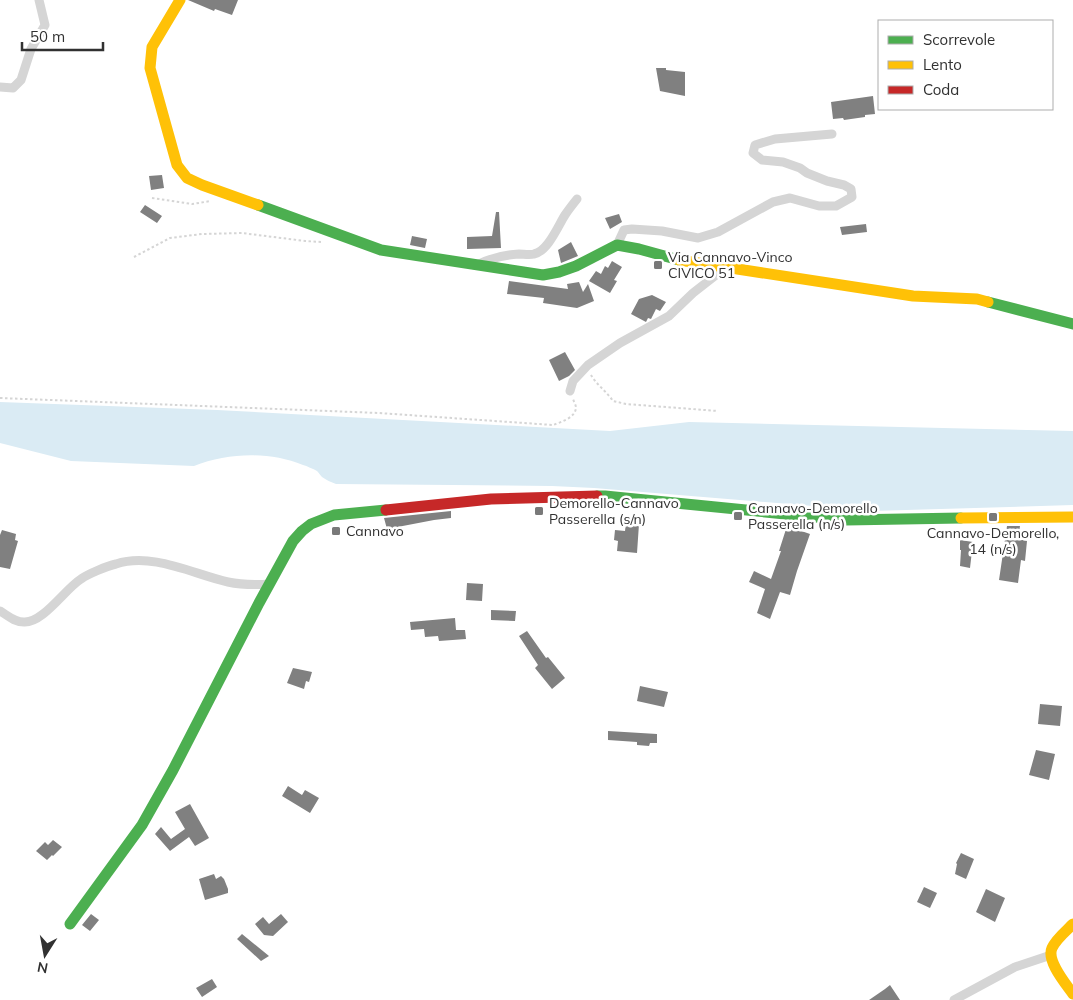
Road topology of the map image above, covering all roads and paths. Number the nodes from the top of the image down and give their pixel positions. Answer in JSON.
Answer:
{"nodes":[{"id":1,"x":39,"y":0,"type":"edge"},
{"id":2,"x":180,"y":0,"type":"edge"},
{"id":3,"x":0,"y":87,"type":"edge"},
{"id":4,"x":832,"y":134,"type":"dead end"},
{"id":5,"x":229,"y":195,"type":"junction"},
{"id":6,"x":152,"y":198,"type":"dead end"},
{"id":7,"x":577,"y":200,"type":"dead end"},
{"id":8,"x":341,"y":236,"type":"junction"},
{"id":9,"x":617,"y":245,"type":"junction"},
{"id":10,"x":134,"y":257,"type":"dead end"},
{"id":11,"x":477,"y":265,"type":"junction"},
{"id":12,"x":725,"y":268,"type":"junction"},
{"id":13,"x":1073,"y":324,"type":"edge"},
{"id":14,"x":591,"y":363,"type":"junction"},
{"id":15,"x":570,"y":391,"type":"joint"},
{"id":16,"x":0,"y":398,"type":"edge"},
{"id":17,"x":718,"y":411,"type":"dead end"},
{"id":18,"x":1073,"y":517,"type":"edge"},
{"id":19,"x":270,"y":584,"type":"junction"},
{"id":20,"x":0,"y":611,"type":"edge"},
{"id":21,"x":70,"y":924,"type":"dead end"},
{"id":22,"x":1073,"y":924,"type":"edge"},
{"id":23,"x":1051,"y":955,"type":"junction"},
{"id":24,"x":1073,"y":994,"type":"edge"},
{"id":25,"x":954,"y":1000,"type":"edge"}],
"edges":[{"from":1,"to":3,"type":"street"},
{"from":2,"to":5,"type":"street"},
{"from":4,"to":9,"type":"street"},
{"from":5,"to":6,"type":"path"},
{"from":5,"to":8,"type":"street"},
{"from":7,"to":11,"type":"street"},
{"from":8,"to":10,"type":"path"},
{"from":8,"to":11,"type":"street"},
{"from":9,"to":11,"type":"street"},
{"from":9,"to":12,"type":"street"},
{"from":12,"to":13,"type":"street"},
{"from":12,"to":14,"type":"street"},
{"from":14,"to":15,"type":"street"},
{"from":14,"to":17,"type":"path"},
{"from":15,"to":16,"type":"path"},
{"from":18,"to":19,"type":"street"},
{"from":19,"to":20,"type":"street"},
{"from":19,"to":21,"type":"street"},
{"from":22,"to":23,"type":"street"},
{"from":23,"to":24,"type":"street"},
{"from":23,"to":25,"type":"street"}]}
